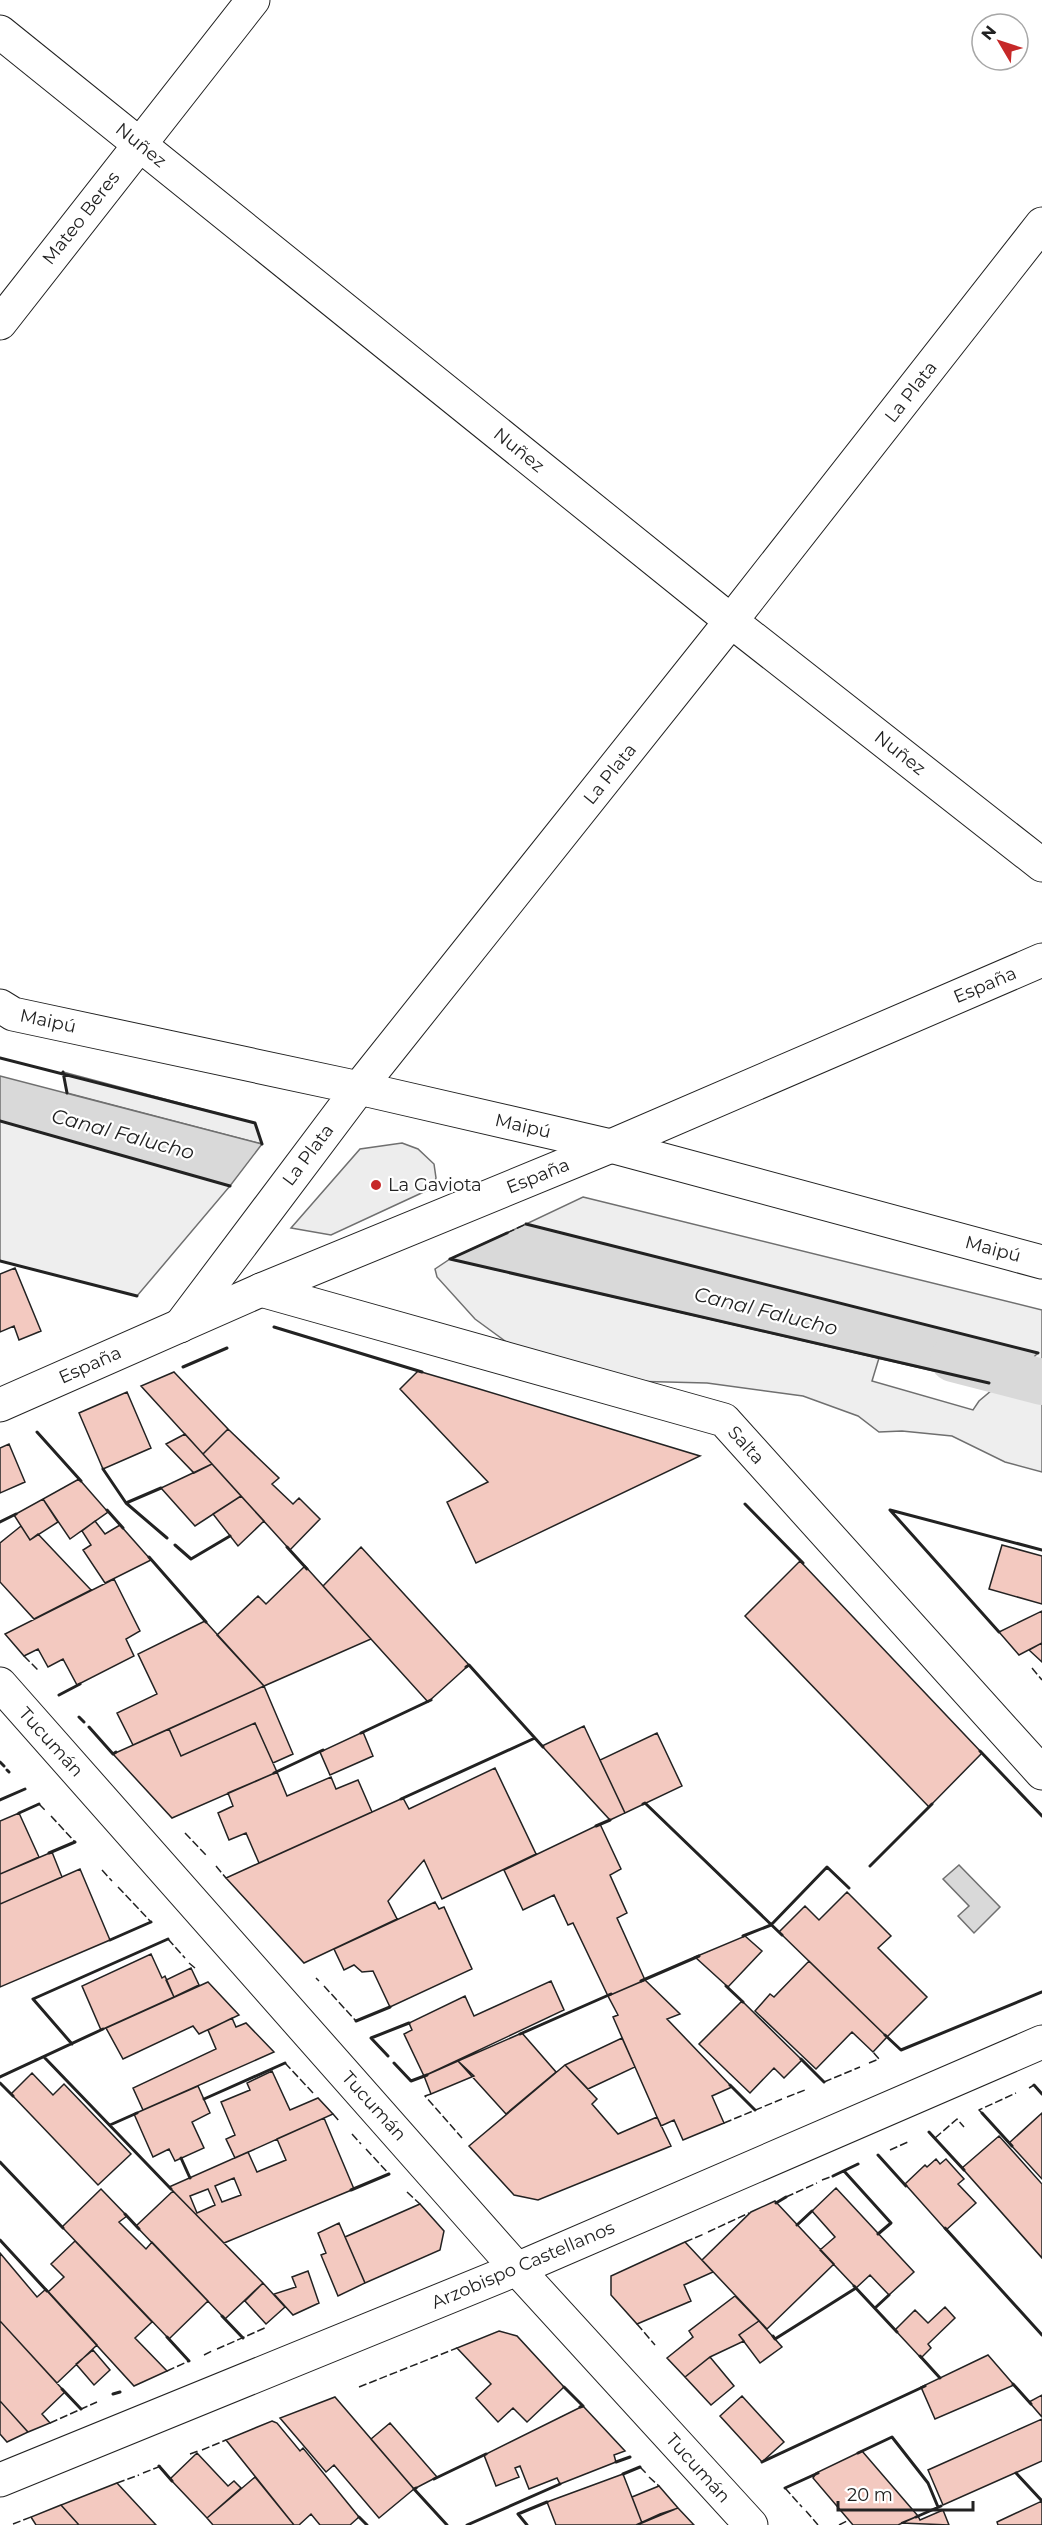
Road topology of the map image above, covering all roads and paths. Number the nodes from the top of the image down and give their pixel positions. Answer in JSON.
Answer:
{"nodes":[{"id":1,"x":253,"y":0,"type":"edge"},
{"id":2,"x":0,"y":32,"type":"edge"},
{"id":3,"x":139,"y":143,"type":"junction"},
{"id":4,"x":1042,"y":224,"type":"edge"},
{"id":5,"x":0,"y":323,"type":"edge"},
{"id":6,"x":731,"y":621,"type":"junction"},
{"id":7,"x":1042,"y":865,"type":"edge"},
{"id":8,"x":1042,"y":960,"type":"edge"},
{"id":9,"x":0,"y":1006,"type":"edge"},
{"id":10,"x":359,"y":1088,"type":"junction"},
{"id":11,"x":611,"y":1146,"type":"junction"},
{"id":12,"x":1042,"y":1262,"type":"edge"},
{"id":13,"x":261,"y":1290,"type":"junction"},
{"id":14,"x":180,"y":1326,"type":"junction"},
{"id":15,"x":0,"y":1405,"type":"edge"},
{"id":16,"x":0,"y":1684,"type":"edge"},
{"id":17,"x":1042,"y":1773,"type":"edge"},
{"id":18,"x":1042,"y":2042,"type":"edge"},
{"id":19,"x":518,"y":2269,"type":"junction"},
{"id":20,"x":0,"y":2480,"type":"edge"},
{"id":21,"x":751,"y":2525,"type":"edge"}],
"edges":[{"from":1,"to":3,"type":"street","name":"Mateo Beres"},
{"from":2,"to":3,"type":"street","name":"Nuñez"},
{"from":3,"to":5,"type":"street","name":"Mateo Beres"},
{"from":3,"to":6,"type":"street","name":"Nuñez"},
{"from":4,"to":6,"type":"street","name":"La Plata"},
{"from":6,"to":7,"type":"street","name":"Nuñez"},
{"from":6,"to":10,"type":"street","name":"La Plata"},
{"from":8,"to":11,"type":"street","name":"España"},
{"from":9,"to":10,"type":"street","name":"Maipú"},
{"from":10,"to":11,"type":"street","name":"Maipú"},
{"from":10,"to":14,"type":"street","name":"La Plata"},
{"from":11,"to":12,"type":"street","name":"Maipú"},
{"from":11,"to":13,"type":"street","name":"España"},
{"from":13,"to":14,"type":"street","name":"España"},
{"from":13,"to":17,"type":"street","name":"Salta"},
{"from":14,"to":15,"type":"street","name":"España"},
{"from":16,"to":19,"type":"street","name":"Tucumán"},
{"from":18,"to":19,"type":"street","name":"Arzobispo Castellanos"},
{"from":19,"to":20,"type":"street","name":"Arzobispo Castellanos"},
{"from":19,"to":21,"type":"street","name":"Tucumán"}]}
